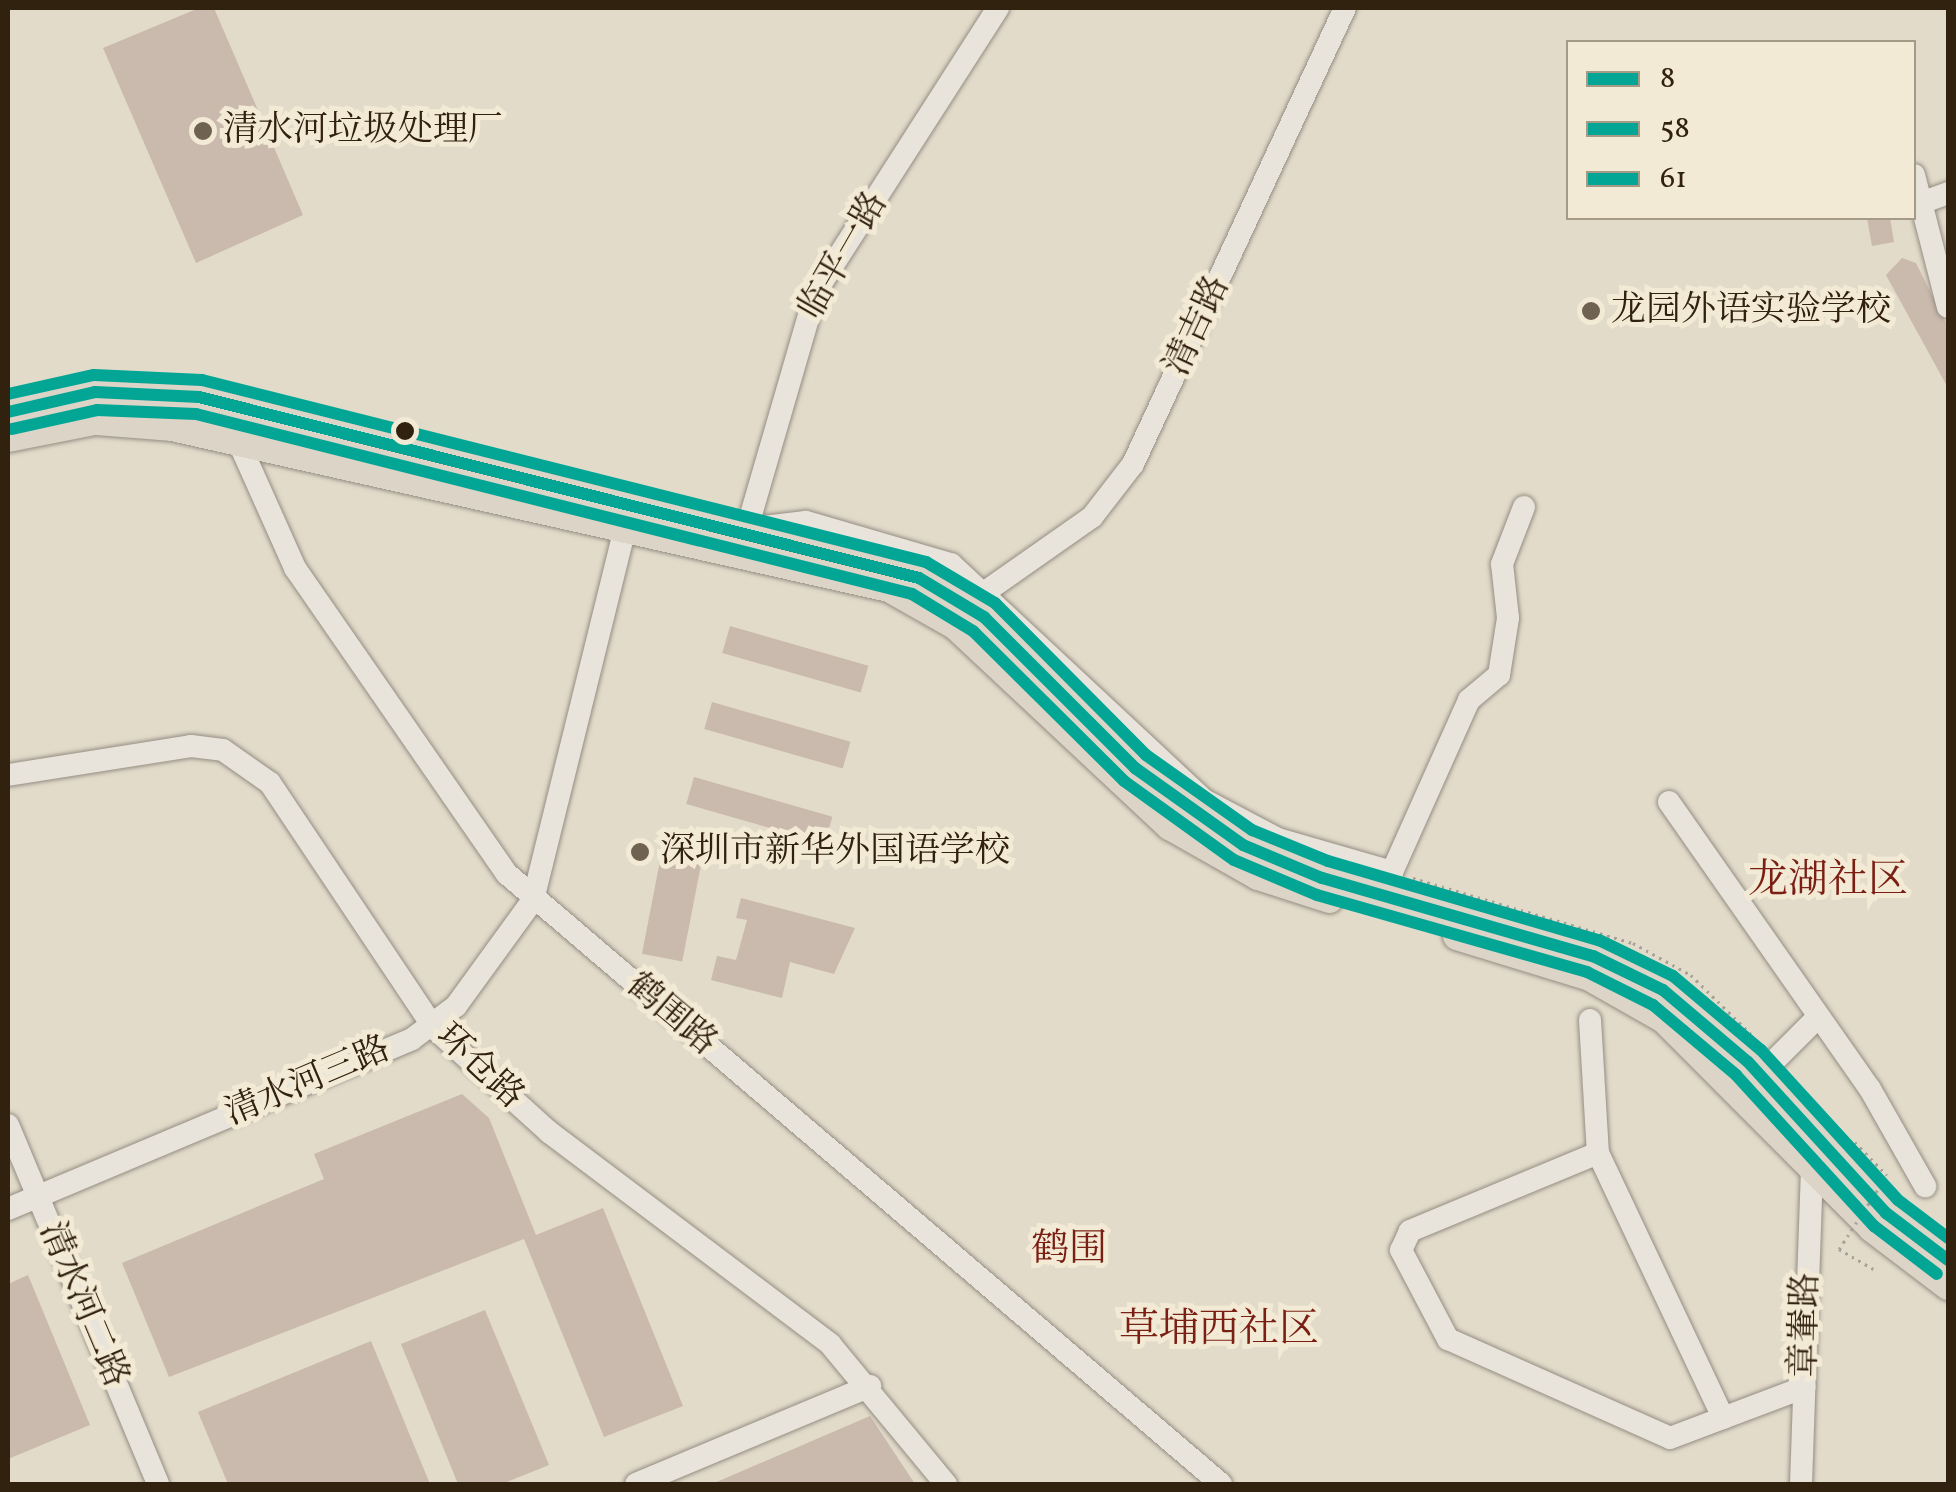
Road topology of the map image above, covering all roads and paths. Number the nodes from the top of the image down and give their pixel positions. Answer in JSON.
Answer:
{"nodes":[{"id":1,"x":998,"y":8,"type":"edge"},
{"id":2,"x":1345,"y":8,"type":"edge"},
{"id":3,"x":1916,"y":190,"type":"edge"},
{"id":4,"x":1948,"y":193,"type":"edge"},
{"id":5,"x":1918,"y":204,"type":"junction"},
{"id":6,"x":1948,"y":307,"type":"edge"},
{"id":7,"x":8,"y":412,"type":"edge"},
{"id":8,"x":295,"y":420,"type":"junction"},
{"id":9,"x":8,"y":438,"type":"edge"},
{"id":10,"x":240,"y":445,"type":"junction"},
{"id":11,"x":282,"y":453,"type":"junction"},
{"id":12,"x":1524,"y":508,"type":"dead end"},
{"id":13,"x":626,"y":525,"type":"junction"},
{"id":14,"x":747,"y":529,"type":"junction"},
{"id":15,"x":985,"y":592,"type":"junction"},
{"id":16,"x":8,"y":774,"type":"edge"},
{"id":17,"x":1669,"y":802,"type":"dead end"},
{"id":18,"x":533,"y":900,"type":"junction"},
{"id":19,"x":1817,"y":1018,"type":"junction"},
{"id":20,"x":1590,"y":1020,"type":"dead end"},
{"id":21,"x":434,"y":1028,"type":"junction"},
{"id":22,"x":1761,"y":1074,"type":"junction"},
{"id":23,"x":8,"y":1126,"type":"edge"},
{"id":24,"x":1855,"y":1142,"type":"dead end"},
{"id":25,"x":1598,"y":1153,"type":"junction"},
{"id":26,"x":1812,"y":1166,"type":"junction"},
{"id":27,"x":1925,"y":1186,"type":"dead end"},
{"id":28,"x":37,"y":1196,"type":"junction"},
{"id":29,"x":8,"y":1209,"type":"edge"},
{"id":30,"x":1948,"y":1260,"type":"edge"},
{"id":31,"x":1877,"y":1272,"type":"dead end"},
{"id":32,"x":1948,"y":1286,"type":"edge"},
{"id":33,"x":870,"y":1386,"type":"junction"},
{"id":34,"x":1805,"y":1386,"type":"junction"},
{"id":35,"x":1722,"y":1418,"type":"junction"},
{"id":36,"x":158,"y":1484,"type":"edge"},
{"id":37,"x":636,"y":1484,"type":"edge"},
{"id":38,"x":946,"y":1484,"type":"edge"},
{"id":39,"x":1221,"y":1484,"type":"edge"},
{"id":40,"x":1801,"y":1484,"type":"edge"}],
"edges":[{"from":1,"to":14,"type":"street","name":"临平一路"},
{"from":2,"to":15,"type":"street","name":"清吉路"},
{"from":3,"to":5,"type":"street"},
{"from":4,"to":5,"type":"street"},
{"from":5,"to":6,"type":"street"},
{"from":7,"to":8,"type":"main road"},
{"from":8,"to":11,"type":"main road"},
{"from":8,"to":14,"type":"main road"},
{"from":9,"to":10,"type":"main road"},
{"from":10,"to":11,"type":"main road"},
{"from":10,"to":18,"type":"street","name":"鹤围路"},
{"from":11,"to":13,"type":"main road"},
{"from":12,"to":15,"type":"street"},
{"from":13,"to":18,"type":"street","name":"清水河三路"},
{"from":13,"to":26,"type":"main road"},
{"from":14,"to":15,"type":"street"},
{"from":14,"to":22,"type":"main road"},
{"from":16,"to":21,"type":"street","name":"环仓路"},
{"from":17,"to":19,"type":"street"},
{"from":18,"to":21,"type":"street","name":"清水河三路"},
{"from":18,"to":39,"type":"street","name":"鹤围路"},
{"from":19,"to":22,"type":"street"},
{"from":19,"to":27,"type":"street"},
{"from":20,"to":25,"type":"street"},
{"from":21,"to":28,"type":"street","name":"清水河三路"},
{"from":21,"to":33,"type":"street","name":"环仓路"},
{"from":22,"to":30,"type":"main road"},
{"from":23,"to":28,"type":"street","name":"清水河二路"},
{"from":24,"to":31,"type":"path","bridge":true},
{"from":25,"to":35,"type":"street"},
{"from":25,"to":35,"type":"street"},
{"from":26,"to":32,"type":"main road"},
{"from":26,"to":34,"type":"street","name":"章輋路"},
{"from":28,"to":29,"type":"street","name":"清水河三路"},
{"from":28,"to":36,"type":"street","name":"清水河二路"},
{"from":33,"to":37,"type":"street"},
{"from":33,"to":38,"type":"street","name":"环仓路"},
{"from":34,"to":35,"type":"street"},
{"from":34,"to":40,"type":"street","name":"章輋路"}]}
